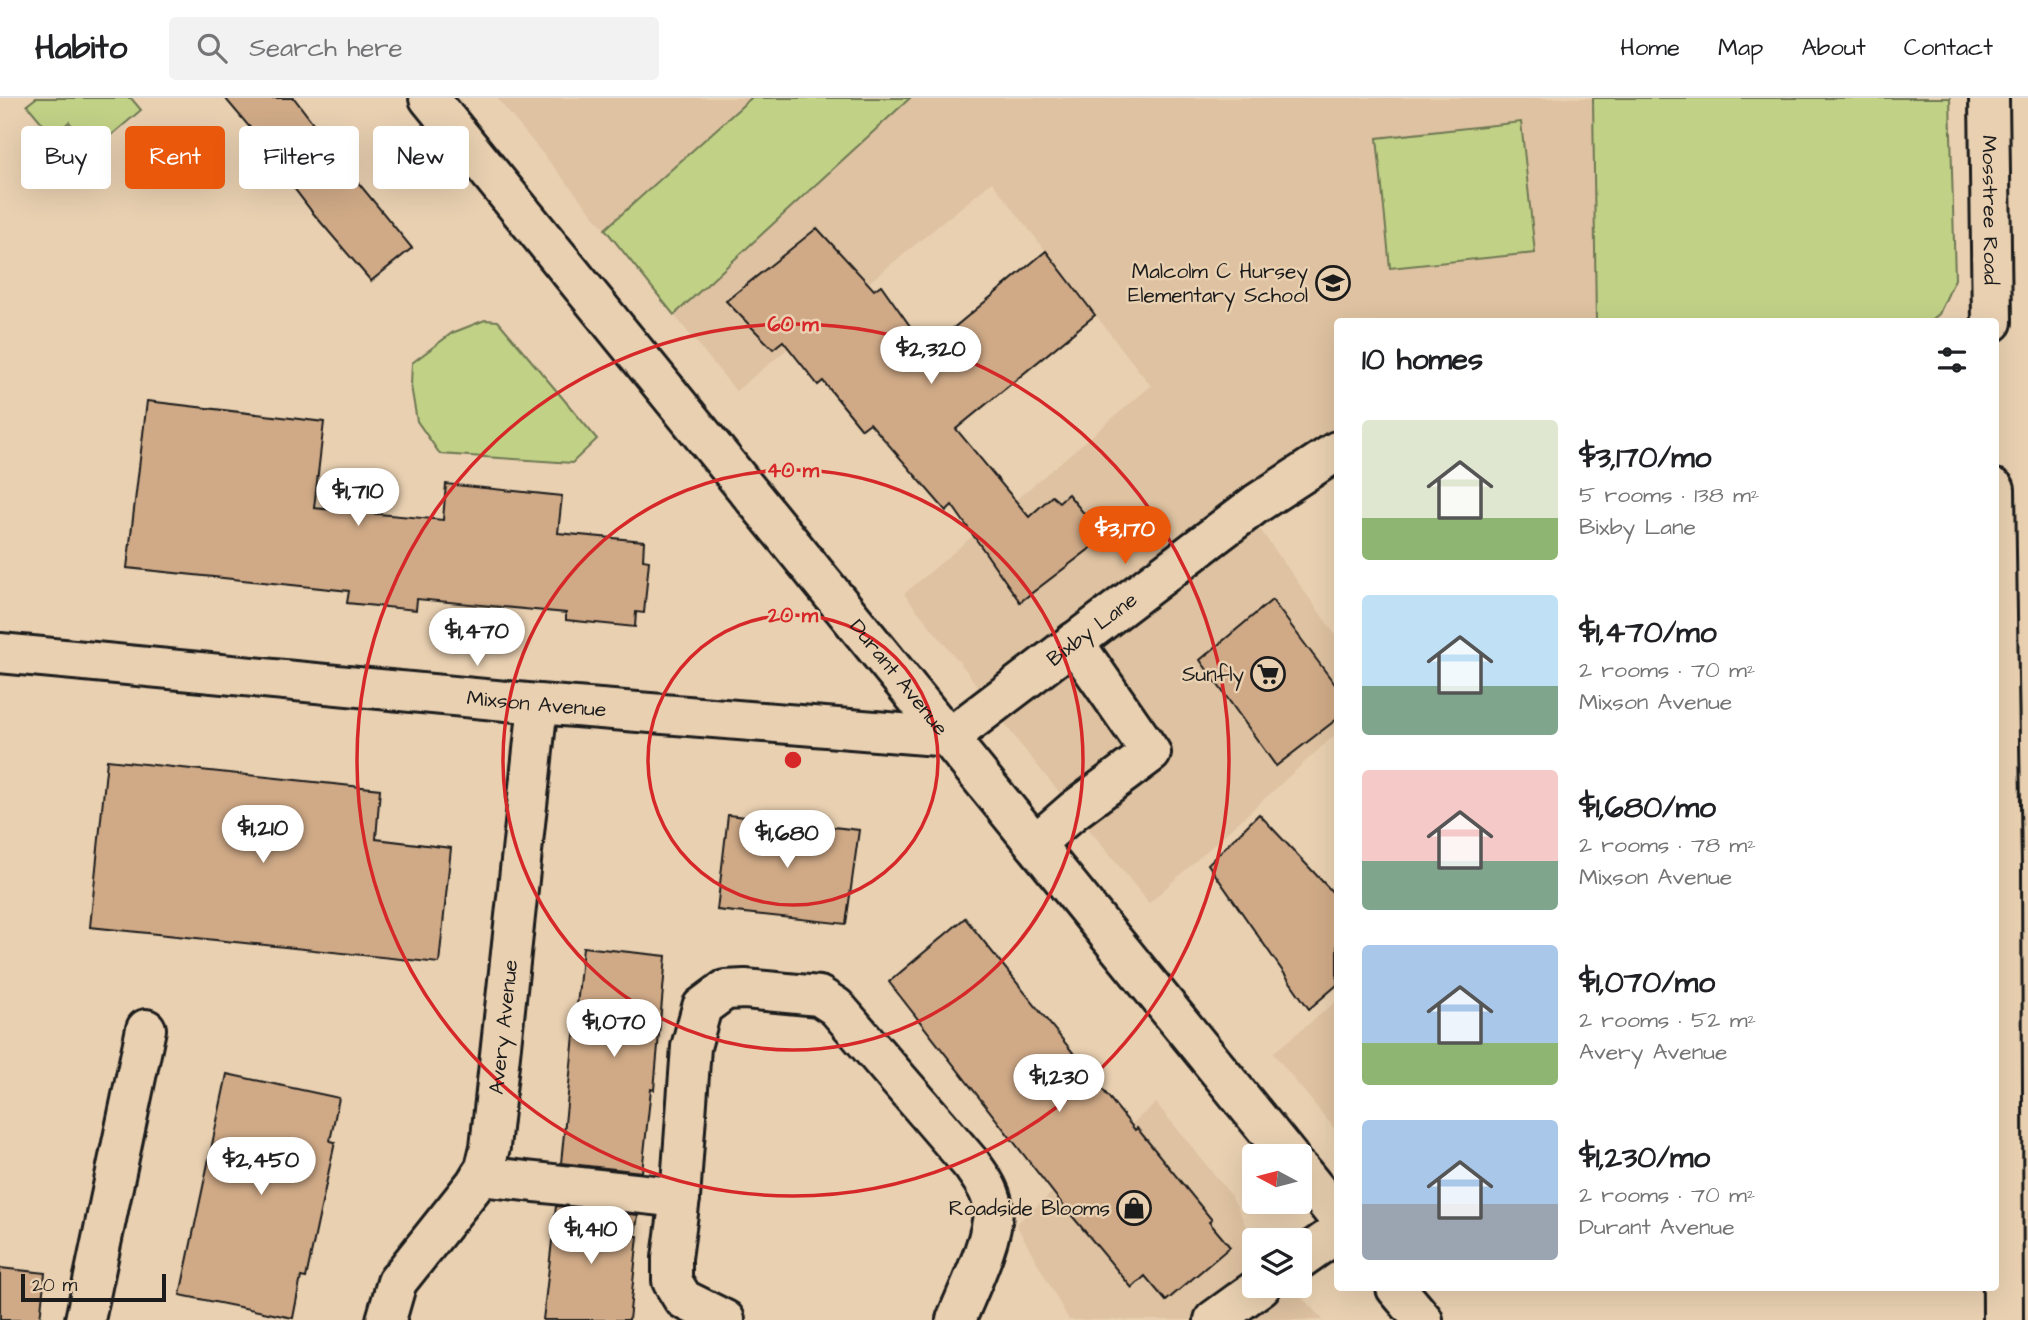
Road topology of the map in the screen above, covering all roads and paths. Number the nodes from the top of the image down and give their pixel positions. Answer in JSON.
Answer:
{"nodes":[{"id":1,"x":429,"y":98,"type":"edge"},
{"id":2,"x":1989,"y":98,"type":"edge"},
{"id":3,"x":1992,"y":318,"type":"edge"},
{"id":4,"x":1334,"y":453,"type":"edge"},
{"id":5,"x":1074,"y":642,"type":"junction"},
{"id":6,"x":0,"y":653,"type":"edge"},
{"id":7,"x":538,"y":704,"type":"junction"},
{"id":8,"x":950,"y":737,"type":"junction"},
{"id":9,"x":1999,"y":741,"type":"edge"},
{"id":10,"x":1035,"y":844,"type":"junction"},
{"id":11,"x":146,"y":1029,"type":"dead end"},
{"id":12,"x":1278,"y":1144,"type":"edge"},
{"id":13,"x":480,"y":1177,"type":"junction"},
{"id":14,"x":1312,"y":1185,"type":"edge"},
{"id":15,"x":680,"y":1198,"type":"junction"},
{"id":16,"x":1334,"y":1212,"type":"edge"},
{"id":17,"x":1334,"y":1235,"type":"edge"},
{"id":18,"x":1312,"y":1251,"type":"edge"},
{"id":19,"x":1399,"y":1291,"type":"edge"},
{"id":20,"x":1244,"y":1298,"type":"edge"},
{"id":21,"x":85,"y":1320,"type":"edge"},
{"id":22,"x":386,"y":1320,"type":"edge"},
{"id":23,"x":725,"y":1320,"type":"edge"},
{"id":24,"x":956,"y":1320,"type":"edge"},
{"id":25,"x":1214,"y":1320,"type":"edge"},
{"id":26,"x":1423,"y":1320,"type":"edge"},
{"id":27,"x":2003,"y":1320,"type":"edge"}],
"edges":[{"from":1,"to":8,"type":"street","name":"Durant Avenue"},
{"from":2,"to":3,"type":"street","name":"Mosstree Road"},
{"from":4,"to":5,"type":"street","name":"Bixby Lane"},
{"from":5,"to":8,"type":"street","name":"Bixby Lane"},
{"from":5,"to":10,"type":"street"},
{"from":6,"to":7,"type":"street","name":"Mixson Avenue"},
{"from":7,"to":8,"type":"street","name":"Mixson Avenue"},
{"from":7,"to":13,"type":"street","name":"Avery Avenue"},
{"from":8,"to":10,"type":"street","name":"Durant Avenue"},
{"from":9,"to":27,"type":"street"},
{"from":10,"to":12,"type":"street","name":"Durant Avenue"},
{"from":11,"to":21,"type":"street"},
{"from":13,"to":15,"type":"street"},
{"from":13,"to":22,"type":"street","name":"Avery Avenue"},
{"from":14,"to":16,"type":"street"},
{"from":15,"to":23,"type":"street"},
{"from":15,"to":24,"type":"street"},
{"from":17,"to":18,"type":"street"},
{"from":19,"to":26,"type":"street"},
{"from":20,"to":25,"type":"street"}]}
